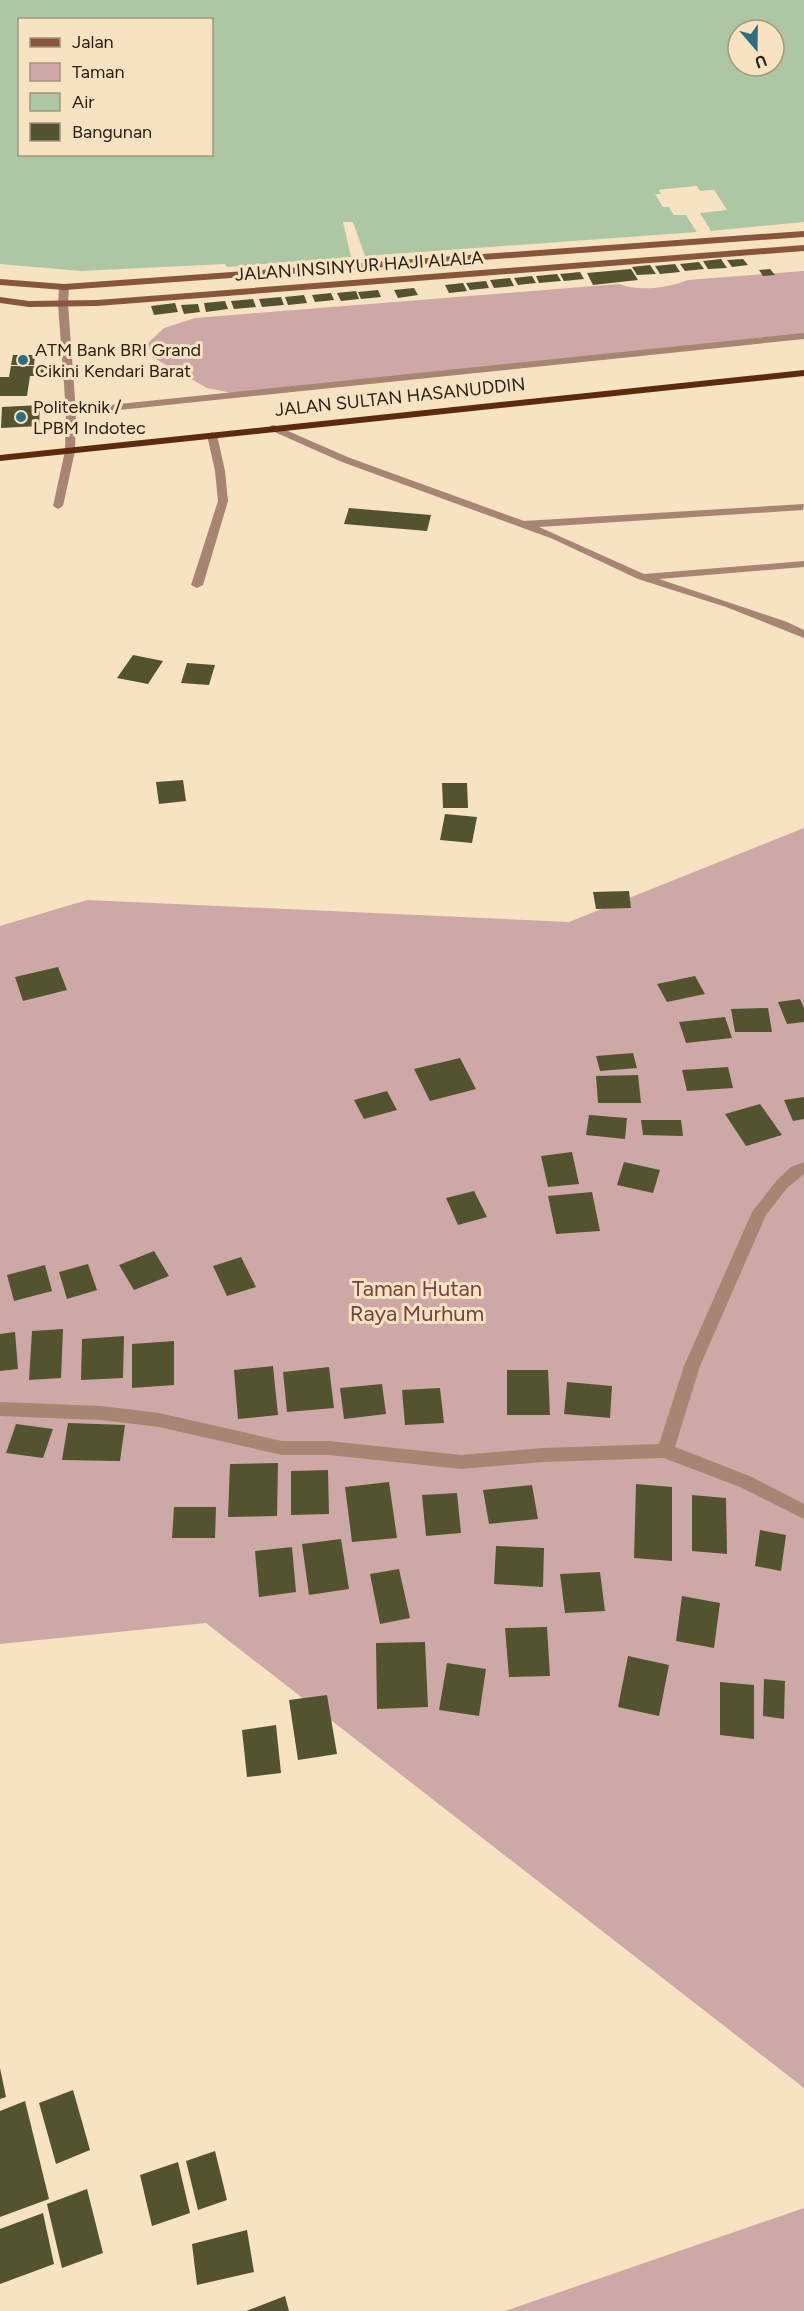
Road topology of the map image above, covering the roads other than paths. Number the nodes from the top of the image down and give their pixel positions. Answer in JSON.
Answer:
{"nodes":[{"id":1,"x":804,"y":234,"type":"edge"},
{"id":2,"x":804,"y":248,"type":"edge"},
{"id":3,"x":560,"y":252,"type":"junction"},
{"id":4,"x":567,"y":267,"type":"junction"},
{"id":5,"x":0,"y":282,"type":"edge"},
{"id":6,"x":64,"y":287,"type":"junction"},
{"id":7,"x":0,"y":300,"type":"edge"},
{"id":8,"x":63,"y":304,"type":"junction"},
{"id":9,"x":804,"y":336,"type":"edge"},
{"id":10,"x":804,"y":373,"type":"edge"},
{"id":11,"x":71,"y":412,"type":"junction"},
{"id":12,"x":274,"y":428,"type":"junction"},
{"id":13,"x":212,"y":435,"type":"junction"},
{"id":14,"x":70,"y":451,"type":"junction"},
{"id":15,"x":0,"y":458,"type":"edge"},
{"id":16,"x":58,"y":506,"type":"dead end"},
{"id":17,"x":803,"y":507,"type":"edge"},
{"id":18,"x":518,"y":525,"type":"junction"},
{"id":19,"x":804,"y":564,"type":"edge"},
{"id":20,"x":642,"y":577,"type":"junction"},
{"id":21,"x":197,"y":585,"type":"dead end"},
{"id":22,"x":804,"y":634,"type":"edge"},
{"id":23,"x":804,"y":1168,"type":"edge"},
{"id":24,"x":0,"y":1409,"type":"edge"},
{"id":25,"x":665,"y":1451,"type":"junction"},
{"id":26,"x":804,"y":1512,"type":"edge"}],
"edges":[{"from":1,"to":3,"type":"main road","name":"JALAN INSINYUR HAJI ALALA"},
{"from":2,"to":4,"type":"main road","name":"JALAN INSINYUR HAJI ALALA"},
{"from":3,"to":4,"type":"main road"},
{"from":3,"to":6,"type":"main road","name":"JALAN INSINYUR HAJI ALALA"},
{"from":4,"to":8,"type":"main road","name":"JALAN INSINYUR HAJI ALALA"},
{"from":5,"to":6,"type":"main road","name":"JALAN INSINYUR HAJI ALALA"},
{"from":6,"to":8,"type":"street"},
{"from":7,"to":8,"type":"main road","name":"JALAN INSINYUR HAJI ALALA"},
{"from":8,"to":11,"type":"street"},
{"from":9,"to":11,"type":"street"},
{"from":10,"to":12,"type":"highway","name":"JALAN SULTAN HASANUDDIN"},
{"from":11,"to":14,"type":"street"},
{"from":12,"to":13,"type":"highway","name":"JALAN SULTAN HASANUDDIN"},
{"from":12,"to":18,"type":"street"},
{"from":13,"to":14,"type":"highway","name":"JALAN SULTAN HASANUDDIN"},
{"from":13,"to":21,"type":"street"},
{"from":14,"to":15,"type":"highway","name":"JALAN SULTAN HASANUDDIN"},
{"from":14,"to":16,"type":"street"},
{"from":17,"to":18,"type":"street"},
{"from":18,"to":20,"type":"street"},
{"from":19,"to":20,"type":"street"},
{"from":20,"to":22,"type":"street"},
{"from":23,"to":25,"type":"street"},
{"from":24,"to":25,"type":"street"},
{"from":25,"to":26,"type":"street"}]}
